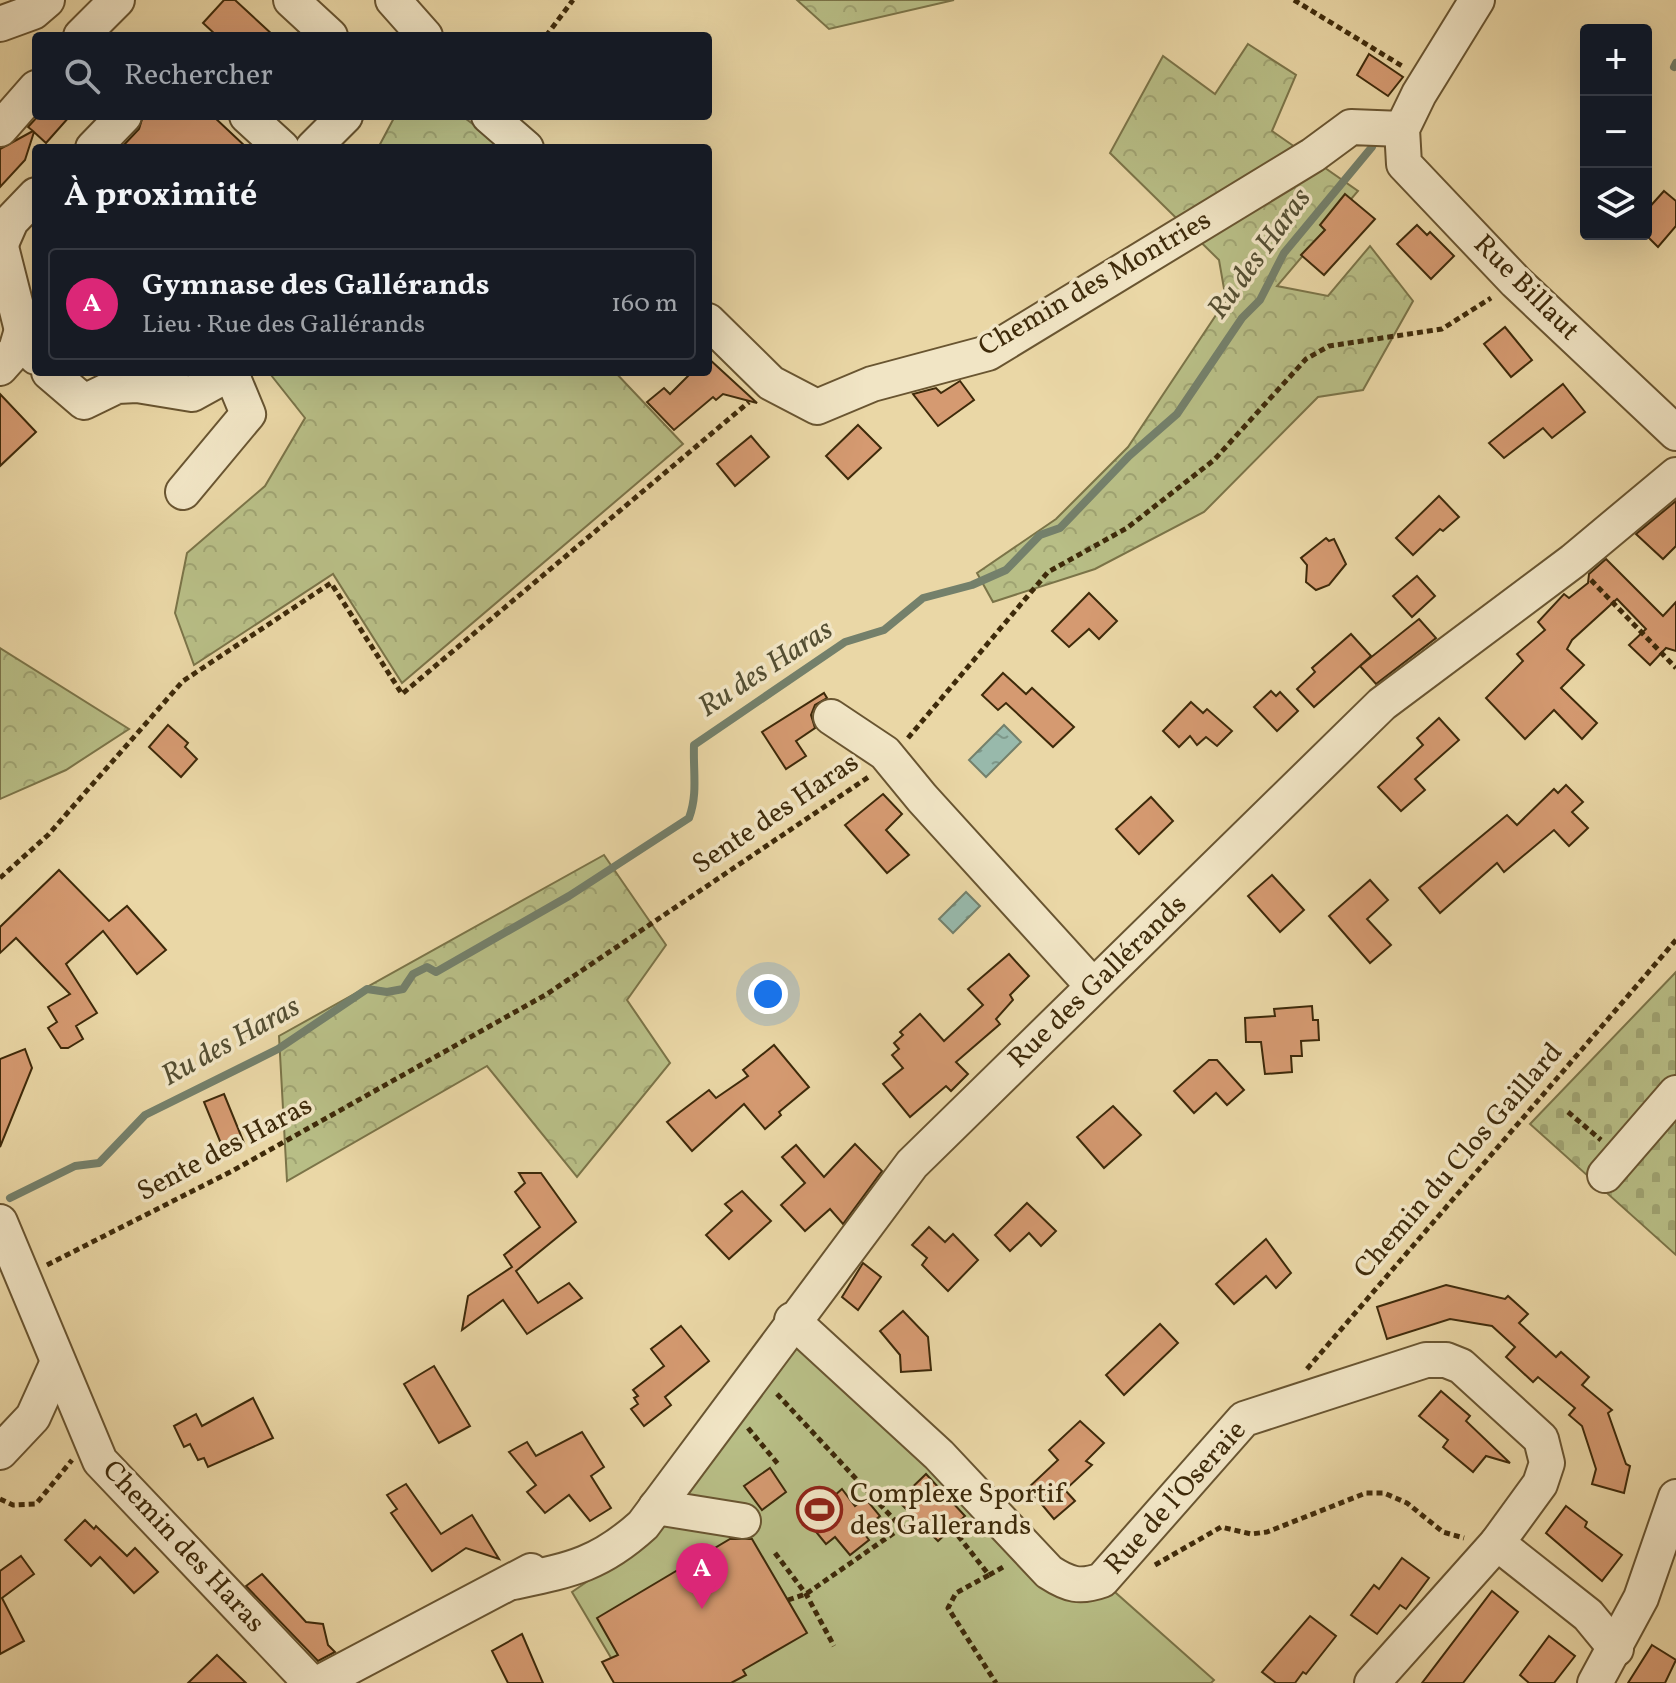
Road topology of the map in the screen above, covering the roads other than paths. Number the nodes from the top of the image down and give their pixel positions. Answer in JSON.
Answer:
{"nodes":[{"id":1,"x":47,"y":0,"type":"edge"},
{"id":2,"x":117,"y":0,"type":"edge"},
{"id":3,"x":291,"y":0,"type":"edge"},
{"id":4,"x":393,"y":0,"type":"edge"},
{"id":5,"x":1477,"y":0,"type":"edge"},
{"id":6,"x":0,"y":24,"type":"edge"},
{"id":7,"x":85,"y":32,"type":"edge"},
{"id":8,"x":326,"y":32,"type":"edge"},
{"id":9,"x":421,"y":32,"type":"edge"},
{"id":10,"x":32,"y":93,"type":"edge"},
{"id":11,"x":120,"y":120,"type":"edge"},
{"id":12,"x":251,"y":120,"type":"edge"},
{"id":13,"x":341,"y":120,"type":"edge"},
{"id":14,"x":494,"y":120,"type":"edge"},
{"id":15,"x":0,"y":129,"type":"edge"},
{"id":16,"x":1402,"y":129,"type":"junction"},
{"id":17,"x":97,"y":144,"type":"edge"},
{"id":18,"x":278,"y":144,"type":"edge"},
{"id":19,"x":317,"y":144,"type":"edge"},
{"id":20,"x":521,"y":144,"type":"edge"},
{"id":21,"x":32,"y":199,"type":"edge"},
{"id":22,"x":1,"y":247,"type":"edge"},
{"id":23,"x":712,"y":325,"type":"edge"},
{"id":24,"x":29,"y":343,"type":"edge"},
{"id":25,"x":0,"y":368,"type":"edge"},
{"id":26,"x":54,"y":376,"type":"edge"},
{"id":27,"x":226,"y":376,"type":"edge"},
{"id":28,"x":233,"y":376,"type":"edge"},
{"id":29,"x":1676,"y":433,"type":"edge"},
{"id":30,"x":1676,"y":475,"type":"edge"},
{"id":31,"x":183,"y":492,"type":"dead end"},
{"id":32,"x":831,"y":717,"type":"dead end"},
{"id":33,"x":1093,"y":986,"type":"junction"},
{"id":34,"x":1676,"y":1093,"type":"edge"},
{"id":35,"x":1613,"y":1166,"type":"road end"},
{"id":36,"x":0,"y":1222,"type":"edge"},
{"id":37,"x":792,"y":1320,"type":"junction"},
{"id":38,"x":57,"y":1364,"type":"junction"},
{"id":39,"x":0,"y":1452,"type":"edge"},
{"id":40,"x":687,"y":1466,"type":"junction"},
{"id":41,"x":1676,"y":1497,"type":"edge"},
{"id":42,"x":656,"y":1507,"type":"junction"},
{"id":43,"x":743,"y":1521,"type":"dead end"},
{"id":44,"x":1497,"y":1543,"type":"junction"},
{"id":45,"x":513,"y":1582,"type":"junction"},
{"id":46,"x":1616,"y":1649,"type":"junction"},
{"id":47,"x":311,"y":1683,"type":"edge"},
{"id":48,"x":319,"y":1683,"type":"edge"},
{"id":49,"x":1372,"y":1683,"type":"edge"},
{"id":50,"x":1595,"y":1683,"type":"edge"}],
"edges":[{"from":1,"to":6,"type":"street"},
{"from":2,"to":7,"type":"street"},
{"from":3,"to":8,"type":"street"},
{"from":4,"to":9,"type":"street"},
{"from":5,"to":16,"type":"street"},
{"from":10,"to":15,"type":"street"},
{"from":11,"to":17,"type":"street"},
{"from":12,"to":18,"type":"street"},
{"from":13,"to":19,"type":"street"},
{"from":14,"to":20,"type":"street"},
{"from":16,"to":23,"type":"street","name":"Chemin des Montries"},
{"from":16,"to":29,"type":"street","name":"Rue Billaut"},
{"from":21,"to":22,"type":"street"},
{"from":22,"to":24,"type":"street"},
{"from":24,"to":25,"type":"street"},
{"from":26,"to":27,"type":"street"},
{"from":28,"to":31,"type":"street"},
{"from":30,"to":33,"type":"street","name":"Rue des Gallérands"},
{"from":32,"to":33,"type":"street"},
{"from":33,"to":37,"type":"street","name":"Rue des Gallérands"},
{"from":34,"to":35,"type":"street"},
{"from":36,"to":38,"type":"street","name":"Chemin des Haras"},
{"from":37,"to":40,"type":"street","name":"Rue des Gallérands"},
{"from":37,"to":44,"type":"street","name":"Rue de l'Oseraie"},
{"from":38,"to":39,"type":"street"},
{"from":38,"to":47,"type":"street","name":"Chemin des Haras"},
{"from":40,"to":42,"type":"street","name":"Rue des Gallérands"},
{"from":40,"to":45,"type":"street","name":"Rue des Gallérands"},
{"from":41,"to":46,"type":"street"},
{"from":42,"to":43,"type":"street"},
{"from":42,"to":45,"type":"street","name":"Rue des Gallérands"},
{"from":44,"to":46,"type":"street"},
{"from":44,"to":49,"type":"street","name":"Rue de l'Oseraie"},
{"from":45,"to":48,"type":"street","name":"Rue des Gallérands"},
{"from":46,"to":50,"type":"street"}]}
